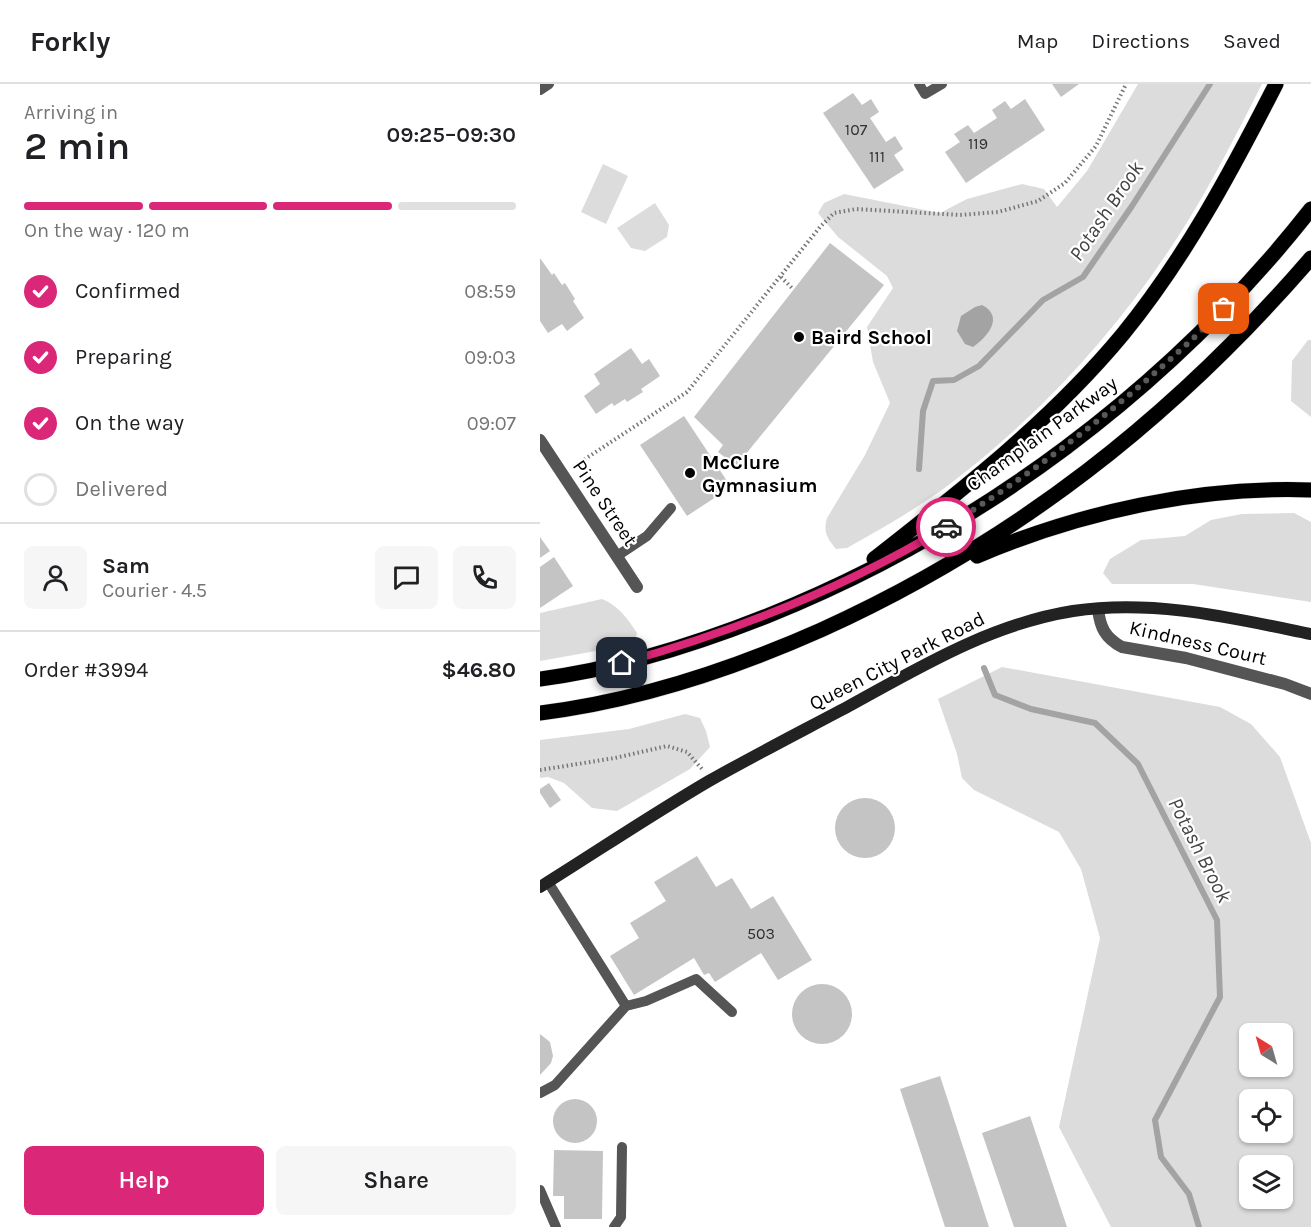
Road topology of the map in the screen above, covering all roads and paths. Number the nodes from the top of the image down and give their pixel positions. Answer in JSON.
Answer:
{"nodes":[{"id":1,"x":549,"y":84,"type":"edge"},
{"id":2,"x":919,"y":84,"type":"edge"},
{"id":3,"x":942,"y":84,"type":"edge"},
{"id":4,"x":1126,"y":84,"type":"edge"},
{"id":5,"x":1276,"y":84,"type":"edge"},
{"id":6,"x":540,"y":90,"type":"edge"},
{"id":7,"x":1311,"y":209,"type":"edge"},
{"id":8,"x":1311,"y":258,"type":"edge"},
{"id":9,"x":781,"y":277,"type":"junction"},
{"id":10,"x":793,"y":289,"type":"dead end"},
{"id":11,"x":540,"y":440,"type":"edge"},
{"id":12,"x":562,"y":474,"type":"junction"},
{"id":13,"x":1311,"y":490,"type":"edge"},
{"id":14,"x":671,"y":508,"type":"dead end"},
{"id":15,"x":617,"y":556,"type":"junction"},
{"id":16,"x":922,"y":580,"type":"junction"},
{"id":17,"x":844,"y":583,"type":"junction"},
{"id":18,"x":638,"y":587,"type":"dead end"},
{"id":19,"x":1098,"y":609,"type":"junction"},
{"id":20,"x":1311,"y":634,"type":"edge"},
{"id":21,"x":540,"y":679,"type":"edge"},
{"id":22,"x":1311,"y":694,"type":"edge"},
{"id":23,"x":540,"y":713,"type":"edge"},
{"id":24,"x":540,"y":770,"type":"edge"},
{"id":25,"x":710,"y":781,"type":"junction"},
{"id":26,"x":544,"y":885,"type":"edge"},
{"id":27,"x":626,"y":1006,"type":"junction"},
{"id":28,"x":732,"y":1012,"type":"dead end"},
{"id":29,"x":540,"y":1094,"type":"edge"},
{"id":30,"x":622,"y":1148,"type":"dead end"},
{"id":31,"x":540,"y":1190,"type":"edge"},
{"id":32,"x":556,"y":1227,"type":"edge"},
{"id":33,"x":614,"y":1227,"type":"edge"}],
"edges":[{"from":1,"to":6,"type":"lane"},
{"from":2,"to":3,"type":"lane"},
{"from":4,"to":9,"type":"path"},
{"from":5,"to":17,"type":"main road"},
{"from":7,"to":17,"type":"main road","name":"Champlain Parkway"},
{"from":8,"to":16,"type":"main road"},
{"from":9,"to":10,"type":"path"},
{"from":9,"to":12,"type":"path"},
{"from":11,"to":12,"type":"street","name":"Pine Street"},
{"from":12,"to":15,"type":"street","name":"Pine Street"},
{"from":13,"to":16,"type":"main road"},
{"from":14,"to":15,"type":"lane"},
{"from":15,"to":18,"type":"street","name":"Pine Street"},
{"from":16,"to":23,"type":"main road"},
{"from":17,"to":21,"type":"main road","name":"Champlain Parkway"},
{"from":19,"to":20,"type":"street","name":"Queen City Park Road"},
{"from":19,"to":22,"type":"street","name":"Kindness Court"},
{"from":19,"to":25,"type":"street","name":"Queen City Park Road"},
{"from":24,"to":25,"type":"path"},
{"from":25,"to":26,"type":"street","name":"Queen City Park Road"},
{"from":26,"to":27,"type":"lane"},
{"from":27,"to":28,"type":"lane"},
{"from":27,"to":29,"type":"lane"},
{"from":30,"to":33,"type":"lane"},
{"from":31,"to":32,"type":"lane"}]}
